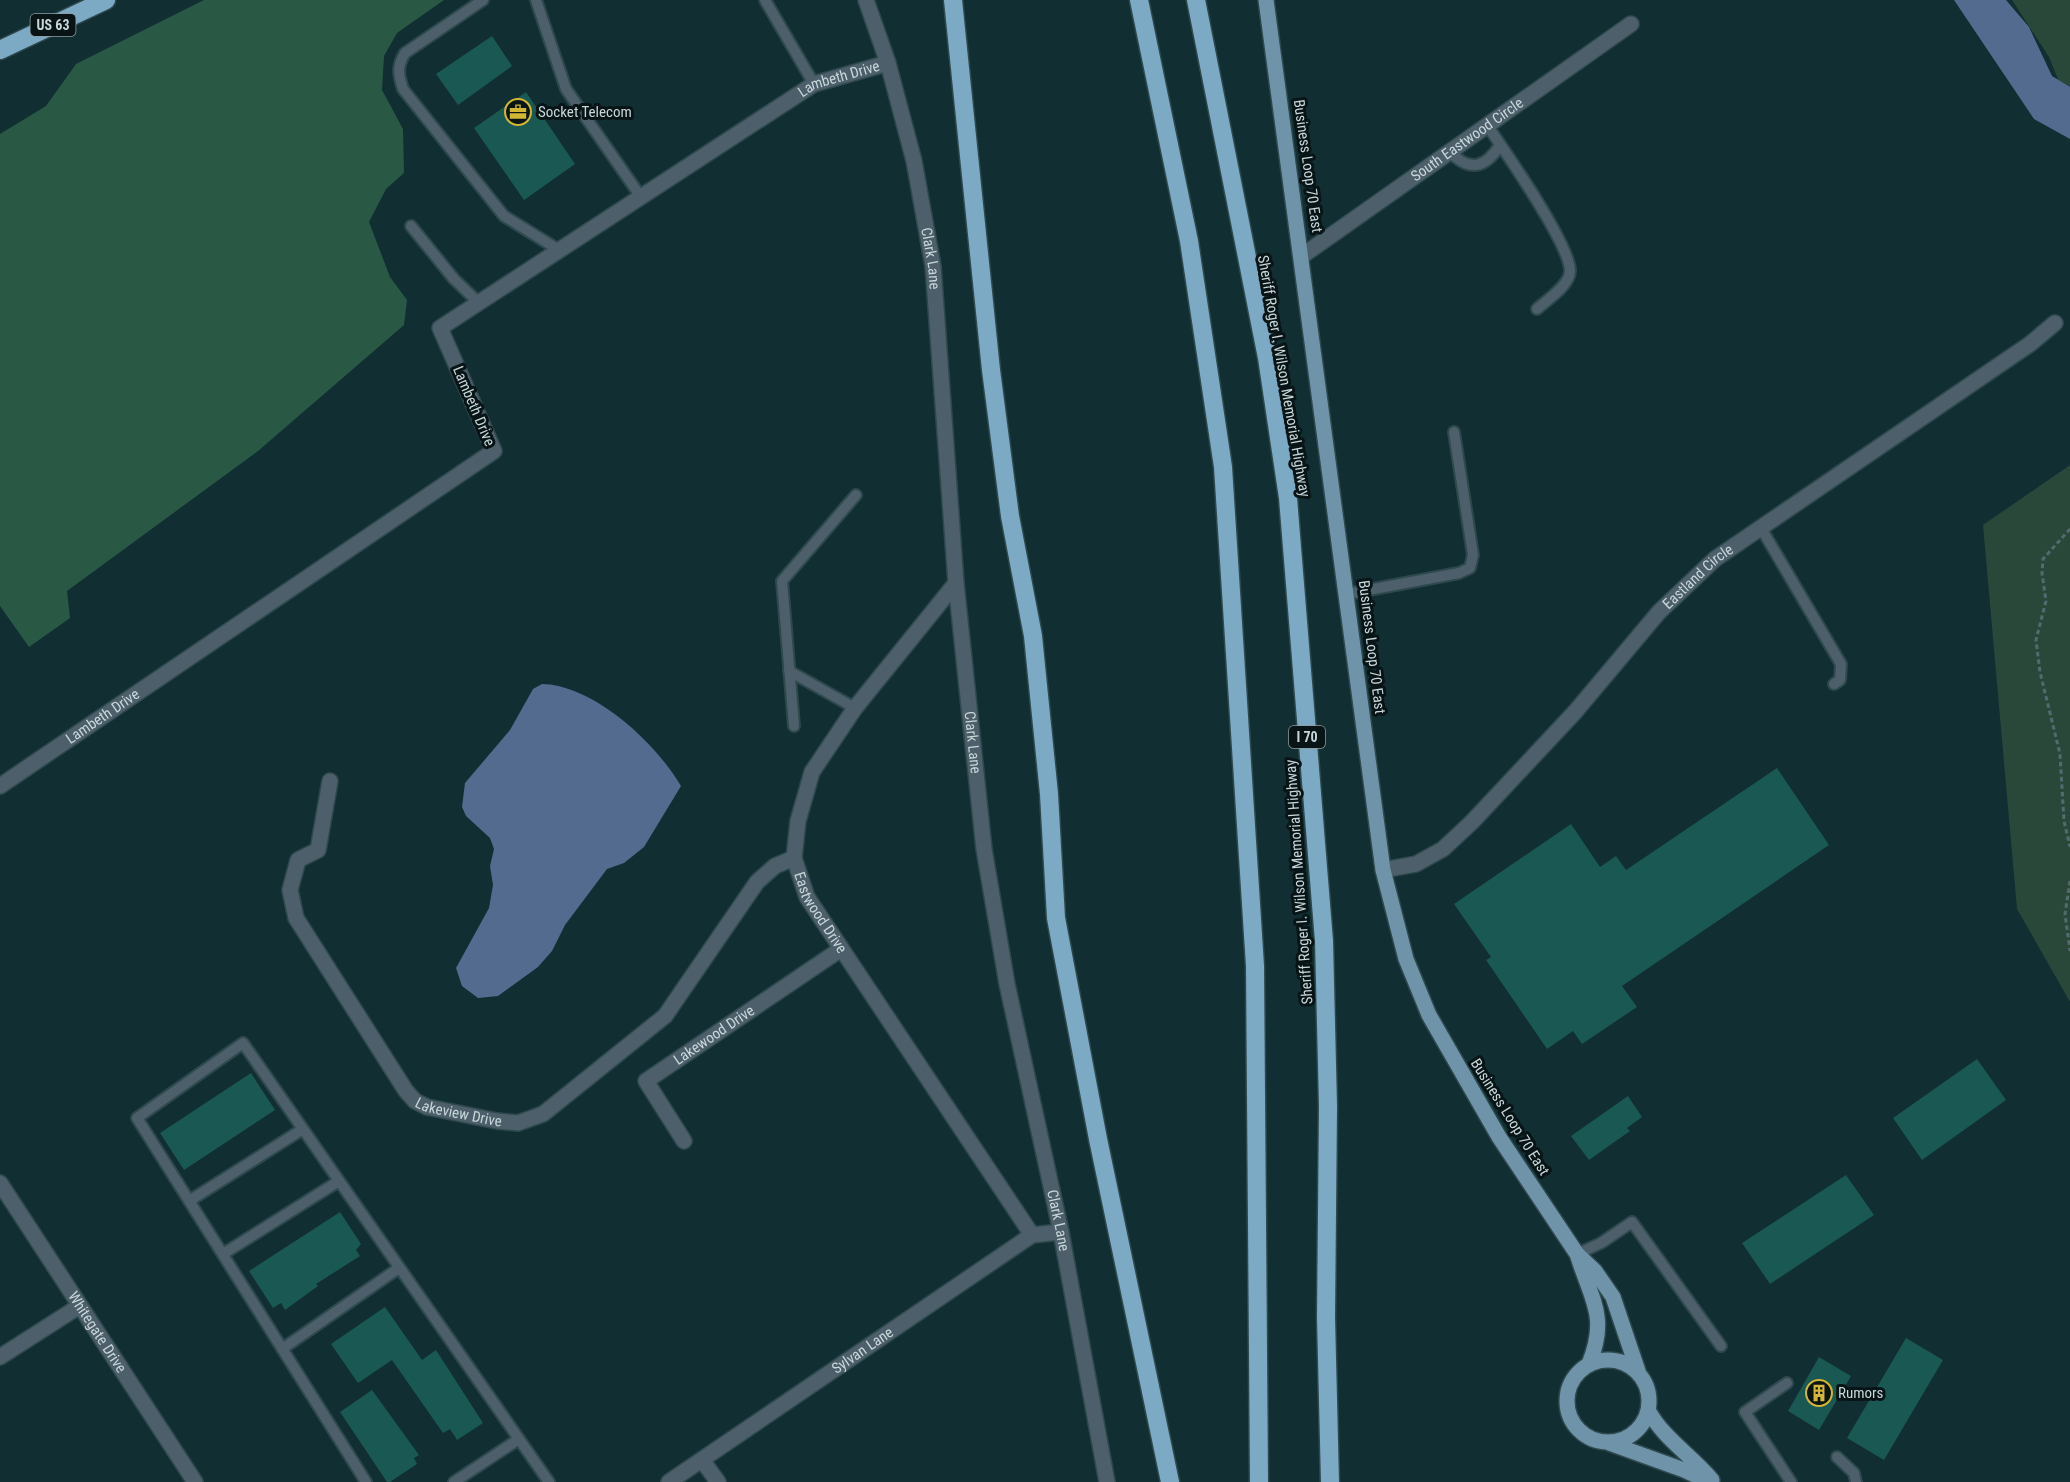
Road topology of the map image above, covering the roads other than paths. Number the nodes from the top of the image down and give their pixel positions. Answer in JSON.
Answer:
{"nodes":[{"id":1,"x":106,"y":0,"type":"edge"},
{"id":2,"x":483,"y":0,"type":"edge"},
{"id":3,"x":536,"y":0,"type":"edge"},
{"id":4,"x":765,"y":0,"type":"edge"},
{"id":5,"x":867,"y":0,"type":"edge"},
{"id":6,"x":953,"y":0,"type":"edge"},
{"id":7,"x":1139,"y":0,"type":"edge"},
{"id":8,"x":1196,"y":0,"type":"edge"},
{"id":9,"x":1266,"y":0,"type":"edge"},
{"id":10,"x":1631,"y":24,"type":"dead end"},
{"id":11,"x":0,"y":50,"type":"edge"},
{"id":12,"x":888,"y":63,"type":"junction"},
{"id":13,"x":814,"y":84,"type":"junction"},
{"id":14,"x":1486,"y":125,"type":"junction"},
{"id":15,"x":1500,"y":145,"type":"junction"},
{"id":16,"x":1449,"y":151,"type":"junction"},
{"id":17,"x":641,"y":197,"type":"junction"},
{"id":18,"x":411,"y":226,"type":"dead end"},
{"id":19,"x":559,"y":250,"type":"junction"},
{"id":20,"x":1302,"y":256,"type":"junction"},
{"id":21,"x":479,"y":303,"type":"junction"},
{"id":22,"x":1538,"y":309,"type":"dead end"},
{"id":23,"x":2055,"y":323,"type":"dead end"},
{"id":24,"x":1454,"y":432,"type":"dead end"},
{"id":25,"x":855,"y":495,"type":"dead end"},
{"id":26,"x":1761,"y":528,"type":"junction"},
{"id":27,"x":956,"y":583,"type":"junction"},
{"id":28,"x":1347,"y":594,"type":"junction"},
{"id":29,"x":789,"y":671,"type":"junction"},
{"id":30,"x":1834,"y":684,"type":"dead end"},
{"id":31,"x":855,"y":708,"type":"junction"},
{"id":32,"x":794,"y":726,"type":"dead end"},
{"id":33,"x":330,"y":781,"type":"dead end"},
{"id":34,"x":0,"y":786,"type":"edge"},
{"id":35,"x":794,"y":858,"type":"junction"},
{"id":36,"x":1383,"y":870,"type":"junction"},
{"id":37,"x":841,"y":949,"type":"junction"},
{"id":38,"x":303,"y":1129,"type":"junction"},
{"id":39,"x":684,"y":1141,"type":"dead end"},
{"id":40,"x":339,"y":1180,"type":"junction"},
{"id":41,"x":0,"y":1183,"type":"edge"},
{"id":42,"x":189,"y":1201,"type":"junction"},
{"id":43,"x":1061,"y":1232,"type":"junction"},
{"id":44,"x":1032,"y":1235,"type":"junction"},
{"id":45,"x":223,"y":1254,"type":"junction"},
{"id":46,"x":1577,"y":1254,"type":"junction"},
{"id":47,"x":399,"y":1268,"type":"junction"},
{"id":48,"x":78,"y":1307,"type":"junction"},
{"id":49,"x":1722,"y":1346,"type":"dead end"},
{"id":50,"x":282,"y":1349,"type":"junction"},
{"id":51,"x":0,"y":1357,"type":"edge"},
{"id":52,"x":1588,"y":1364,"type":"junction"},
{"id":53,"x":1639,"y":1374,"type":"junction"},
{"id":54,"x":1787,"y":1383,"type":"dead end"},
{"id":55,"x":1648,"y":1410,"type":"junction"},
{"id":56,"x":519,"y":1439,"type":"junction"},
{"id":57,"x":1609,"y":1443,"type":"junction"},
{"id":58,"x":1837,"y":1457,"type":"dead end"},
{"id":59,"x":702,"y":1460,"type":"junction"},
{"id":60,"x":195,"y":1482,"type":"edge"},
{"id":61,"x":366,"y":1482,"type":"edge"},
{"id":62,"x":454,"y":1482,"type":"edge"},
{"id":63,"x":549,"y":1482,"type":"edge"},
{"id":64,"x":669,"y":1482,"type":"edge"},
{"id":65,"x":718,"y":1482,"type":"edge"},
{"id":66,"x":1107,"y":1482,"type":"edge"},
{"id":67,"x":1170,"y":1482,"type":"edge"},
{"id":68,"x":1259,"y":1482,"type":"edge"},
{"id":69,"x":1330,"y":1482,"type":"edge"},
{"id":70,"x":1710,"y":1482,"type":"edge"},
{"id":71,"x":1714,"y":1482,"type":"edge"},
{"id":72,"x":1791,"y":1482,"type":"edge"},
{"id":73,"x":1856,"y":1482,"type":"edge"}],
"edges":[{"from":1,"to":11,"type":"highway","number":"US 63"},
{"from":2,"to":19,"type":"lane"},
{"from":3,"to":17,"type":"lane"},
{"from":4,"to":13,"type":"lane"},
{"from":5,"to":12,"type":"street","name":"Clark Lane"},
{"from":6,"to":67,"type":"highway"},
{"from":7,"to":68,"type":"highway"},
{"from":8,"to":69,"type":"highway","name":"Sheriff Roger I. Wilson Memorial Highway","number":"I 70"},
{"from":9,"to":20,"type":"main road","name":"Business Loop 70 East"},
{"from":10,"to":14,"type":"street","name":"South Eastwood Circle"},
{"from":12,"to":13,"type":"street","name":"Lambeth Drive"},
{"from":12,"to":27,"type":"street","name":"Clark Lane"},
{"from":13,"to":17,"type":"street","name":"Lambeth Drive"},
{"from":14,"to":15,"type":"lane"},
{"from":14,"to":16,"type":"street","name":"South Eastwood Circle"},
{"from":15,"to":16,"type":"lane"},
{"from":15,"to":22,"type":"lane"},
{"from":16,"to":20,"type":"street","name":"South Eastwood Circle"},
{"from":17,"to":19,"type":"street","name":"Lambeth Drive"},
{"from":18,"to":21,"type":"lane"},
{"from":19,"to":21,"type":"street","name":"Lambeth Drive"},
{"from":20,"to":28,"type":"main road","name":"Business Loop 70 East"},
{"from":21,"to":34,"type":"street","name":"Lambeth Drive"},
{"from":23,"to":26,"type":"street","name":"Eastland Circle"},
{"from":24,"to":28,"type":"lane"},
{"from":25,"to":29,"type":"lane"},
{"from":26,"to":30,"type":"lane"},
{"from":26,"to":36,"type":"street","name":"Eastland Circle"},
{"from":27,"to":31,"type":"street","name":"Eastwood Drive"},
{"from":27,"to":43,"type":"street","name":"Clark Lane"},
{"from":28,"to":36,"type":"main road","name":"Business Loop 70 East"},
{"from":29,"to":31,"type":"lane"},
{"from":29,"to":32,"type":"lane"},
{"from":31,"to":35,"type":"street","name":"Eastwood Drive"},
{"from":33,"to":35,"type":"street","name":"Lakeview Drive"},
{"from":35,"to":37,"type":"street","name":"Eastwood Drive"},
{"from":36,"to":46,"type":"main road","name":"Business Loop 70 East"},
{"from":37,"to":39,"type":"street","name":"Lakewood Drive"},
{"from":37,"to":44,"type":"street","name":"Eastwood Drive"},
{"from":38,"to":40,"type":"lane"},
{"from":38,"to":42,"type":"lane"},
{"from":38,"to":42,"type":"lane"},
{"from":40,"to":45,"type":"lane"},
{"from":40,"to":47,"type":"lane"},
{"from":41,"to":48,"type":"street","name":"Whitegate Drive"},
{"from":42,"to":45,"type":"lane"},
{"from":43,"to":44,"type":"street","name":"Sylvan Lane"},
{"from":43,"to":66,"type":"street","name":"Clark Lane"},
{"from":44,"to":59,"type":"street","name":"Sylvan Lane"},
{"from":45,"to":50,"type":"lane"},
{"from":46,"to":49,"type":"lane"},
{"from":46,"to":52,"type":"main road","name":"Business Loop 70 East"},
{"from":46,"to":53,"type":"main road","name":"Business Loop 70 East"},
{"from":47,"to":50,"type":"lane"},
{"from":47,"to":56,"type":"lane"},
{"from":48,"to":51,"type":"street"},
{"from":48,"to":60,"type":"street","name":"Whitegate Drive"},
{"from":50,"to":61,"type":"lane"},
{"from":52,"to":53,"type":"main road"},
{"from":52,"to":57,"type":"main road"},
{"from":53,"to":55,"type":"main road"},
{"from":54,"to":72,"type":"lane"},
{"from":55,"to":57,"type":"main road"},
{"from":55,"to":71,"type":"main road"},
{"from":56,"to":62,"type":"lane"},
{"from":56,"to":63,"type":"lane"},
{"from":57,"to":70,"type":"main road"},
{"from":58,"to":73,"type":"lane"},
{"from":59,"to":64,"type":"street","name":"Sylvan Lane"},
{"from":59,"to":65,"type":"street"}]}
